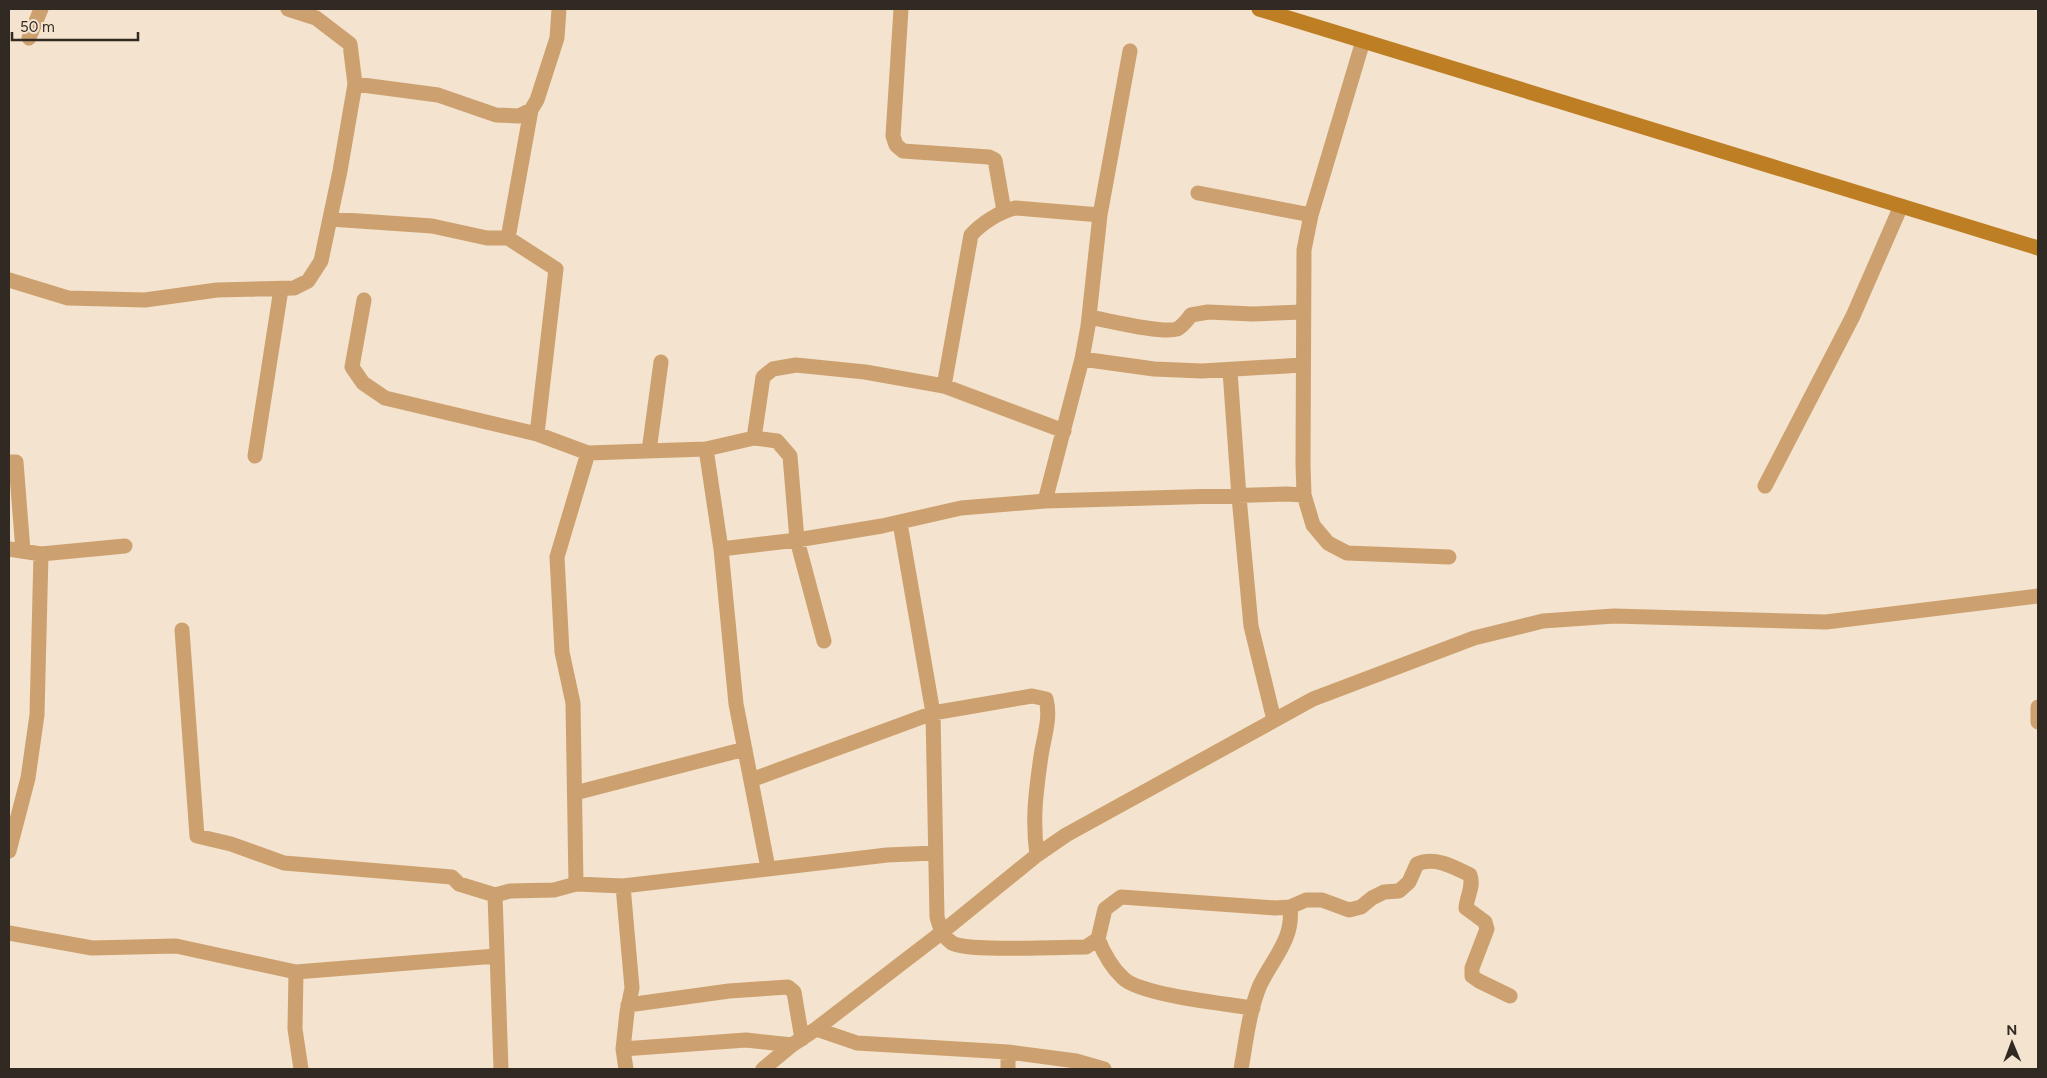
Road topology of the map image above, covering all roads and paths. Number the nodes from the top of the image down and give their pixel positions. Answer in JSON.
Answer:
{"nodes":[{"id":1,"x":41,"y":9,"type":"edge"},
{"id":2,"x":288,"y":9,"type":"edge"},
{"id":3,"x":559,"y":9,"type":"edge"},
{"id":4,"x":901,"y":9,"type":"edge"},
{"id":5,"x":1258,"y":9,"type":"edge"},
{"id":6,"x":29,"y":38,"type":"dead end"},
{"id":7,"x":1363,"y":41,"type":"junction"},
{"id":8,"x":1130,"y":51,"type":"dead end"},
{"id":9,"x":355,"y":84,"type":"junction"},
{"id":10,"x":531,"y":110,"type":"junction"},
{"id":11,"x":1198,"y":193,"type":"dead end"},
{"id":12,"x":1901,"y":206,"type":"junction"},
{"id":13,"x":1004,"y":211,"type":"junction"},
{"id":14,"x":1100,"y":215,"type":"junction"},
{"id":15,"x":1312,"y":215,"type":"junction"},
{"id":16,"x":330,"y":219,"type":"junction"},
{"id":17,"x":508,"y":238,"type":"junction"},
{"id":18,"x":2038,"y":248,"type":"edge"},
{"id":19,"x":9,"y":280,"type":"edge"},
{"id":20,"x":281,"y":289,"type":"junction"},
{"id":21,"x":364,"y":300,"type":"dead end"},
{"id":22,"x":1302,"y":312,"type":"junction"},
{"id":23,"x":1089,"y":317,"type":"junction"},
{"id":24,"x":1082,"y":359,"type":"junction"},
{"id":25,"x":661,"y":362,"type":"dead end"},
{"id":26,"x":1302,"y":364,"type":"junction"},
{"id":27,"x":1230,"y":370,"type":"junction"},
{"id":28,"x":944,"y":386,"type":"junction"},
{"id":29,"x":1064,"y":431,"type":"junction"},
{"id":30,"x":536,"y":434,"type":"junction"},
{"id":31,"x":754,"y":438,"type":"junction"},
{"id":32,"x":706,"y":449,"type":"junction"},
{"id":33,"x":588,"y":452,"type":"junction"},
{"id":34,"x":649,"y":452,"type":"junction"},
{"id":35,"x":255,"y":456,"type":"dead end"},
{"id":36,"x":9,"y":462,"type":"edge"},
{"id":37,"x":1765,"y":486,"type":"dead end"},
{"id":38,"x":1304,"y":495,"type":"junction"},
{"id":39,"x":1238,"y":497,"type":"junction"},
{"id":40,"x":1045,"y":501,"type":"junction"},
{"id":41,"x":900,"y":523,"type":"junction"},
{"id":42,"x":797,"y":540,"type":"junction"},
{"id":43,"x":125,"y":546,"type":"dead end"},
{"id":44,"x":721,"y":549,"type":"junction"},
{"id":45,"x":16,"y":550,"type":"edge"},
{"id":46,"x":41,"y":554,"type":"junction"},
{"id":47,"x":1449,"y":557,"type":"dead end"},
{"id":48,"x":2038,"y":596,"type":"edge"},
{"id":49,"x":182,"y":630,"type":"dead end"},
{"id":50,"x":824,"y":641,"type":"dead end"},
{"id":51,"x":2038,"y":708,"type":"edge"},
{"id":52,"x":933,"y":713,"type":"junction"},
{"id":53,"x":1274,"y":720,"type":"junction"},
{"id":54,"x":2038,"y":722,"type":"edge"},
{"id":55,"x":745,"y":749,"type":"junction"},
{"id":56,"x":751,"y":780,"type":"junction"},
{"id":57,"x":575,"y":793,"type":"junction"},
{"id":58,"x":9,"y":851,"type":"edge"},
{"id":59,"x":935,"y":853,"type":"junction"},
{"id":60,"x":1037,"y":855,"type":"junction"},
{"id":61,"x":768,"y":868,"type":"junction"},
{"id":62,"x":576,"y":884,"type":"junction"},
{"id":63,"x":623,"y":886,"type":"junction"},
{"id":64,"x":495,"y":895,"type":"junction"},
{"id":65,"x":1290,"y":907,"type":"junction"},
{"id":66,"x":9,"y":933,"type":"edge"},
{"id":67,"x":941,"y":933,"type":"junction"},
{"id":68,"x":1098,"y":939,"type":"junction"},
{"id":69,"x":496,"y":956,"type":"junction"},
{"id":70,"x":296,"y":972,"type":"junction"},
{"id":71,"x":1510,"y":996,"type":"dead end"},
{"id":72,"x":628,"y":1005,"type":"junction"},
{"id":73,"x":1253,"y":1008,"type":"junction"},
{"id":74,"x":816,"y":1029,"type":"junction"},
{"id":75,"x":797,"y":1042,"type":"junction"},
{"id":76,"x":623,"y":1049,"type":"junction"},
{"id":77,"x":1008,"y":1052,"type":"junction"},
{"id":78,"x":301,"y":1069,"type":"edge"},
{"id":79,"x":501,"y":1069,"type":"edge"},
{"id":80,"x":626,"y":1069,"type":"edge"},
{"id":81,"x":763,"y":1069,"type":"edge"},
{"id":82,"x":1008,"y":1069,"type":"edge"},
{"id":83,"x":1104,"y":1069,"type":"edge"},
{"id":84,"x":1241,"y":1069,"type":"edge"}],
"edges":[{"from":1,"to":6,"type":"street"},
{"from":2,"to":9,"type":"street"},
{"from":3,"to":10,"type":"street"},
{"from":4,"to":13,"type":"street"},
{"from":5,"to":7,"type":"main road"},
{"from":7,"to":12,"type":"main road"},
{"from":7,"to":15,"type":"street"},
{"from":8,"to":14,"type":"street"},
{"from":9,"to":10,"type":"street"},
{"from":9,"to":16,"type":"street"},
{"from":10,"to":17,"type":"street"},
{"from":11,"to":15,"type":"street"},
{"from":12,"to":18,"type":"main road"},
{"from":12,"to":37,"type":"street"},
{"from":13,"to":14,"type":"street"},
{"from":13,"to":28,"type":"street"},
{"from":14,"to":23,"type":"street"},
{"from":15,"to":22,"type":"street"},
{"from":16,"to":17,"type":"street"},
{"from":16,"to":20,"type":"street"},
{"from":17,"to":30,"type":"street"},
{"from":19,"to":20,"type":"street"},
{"from":20,"to":35,"type":"street"},
{"from":21,"to":30,"type":"street"},
{"from":22,"to":23,"type":"street"},
{"from":22,"to":26,"type":"street"},
{"from":23,"to":24,"type":"street"},
{"from":24,"to":27,"type":"street"},
{"from":24,"to":29,"type":"street"},
{"from":25,"to":34,"type":"street"},
{"from":26,"to":27,"type":"street"},
{"from":26,"to":38,"type":"street"},
{"from":27,"to":39,"type":"street"},
{"from":28,"to":29,"type":"street"},
{"from":28,"to":31,"type":"street"},
{"from":29,"to":40,"type":"street"},
{"from":30,"to":33,"type":"street"},
{"from":31,"to":32,"type":"street"},
{"from":31,"to":42,"type":"street"},
{"from":32,"to":34,"type":"street"},
{"from":32,"to":44,"type":"street"},
{"from":33,"to":34,"type":"street"},
{"from":33,"to":57,"type":"street"},
{"from":36,"to":45,"type":"street"},
{"from":38,"to":39,"type":"street"},
{"from":38,"to":47,"type":"street"},
{"from":39,"to":40,"type":"street"},
{"from":39,"to":53,"type":"street"},
{"from":40,"to":41,"type":"street"},
{"from":41,"to":42,"type":"street"},
{"from":41,"to":52,"type":"street"},
{"from":42,"to":44,"type":"street"},
{"from":42,"to":50,"type":"street"},
{"from":43,"to":46,"type":"street"},
{"from":44,"to":55,"type":"street"},
{"from":45,"to":46,"type":"street"},
{"from":46,"to":58,"type":"street"},
{"from":48,"to":53,"type":"street"},
{"from":49,"to":64,"type":"street"},
{"from":51,"to":54,"type":"street"},
{"from":52,"to":56,"type":"street"},
{"from":52,"to":59,"type":"street"},
{"from":52,"to":60,"type":"street"},
{"from":53,"to":60,"type":"street"},
{"from":55,"to":56,"type":"street"},
{"from":55,"to":57,"type":"street"},
{"from":56,"to":61,"type":"street"},
{"from":57,"to":62,"type":"street"},
{"from":59,"to":61,"type":"street"},
{"from":59,"to":67,"type":"street"},
{"from":60,"to":67,"type":"street"},
{"from":61,"to":63,"type":"street"},
{"from":62,"to":63,"type":"street"},
{"from":62,"to":64,"type":"street"},
{"from":63,"to":72,"type":"street"},
{"from":64,"to":69,"type":"street"},
{"from":65,"to":68,"type":"street"},
{"from":65,"to":71,"type":"street"},
{"from":65,"to":73,"type":"street"},
{"from":66,"to":70,"type":"street"},
{"from":67,"to":68,"type":"street"},
{"from":67,"to":74,"type":"street"},
{"from":68,"to":73,"type":"street"},
{"from":69,"to":70,"type":"street"},
{"from":69,"to":79,"type":"street"},
{"from":70,"to":78,"type":"street"},
{"from":72,"to":75,"type":"street"},
{"from":72,"to":76,"type":"street"},
{"from":73,"to":84,"type":"street"},
{"from":74,"to":75,"type":"street"},
{"from":74,"to":77,"type":"street"},
{"from":75,"to":76,"type":"street"},
{"from":75,"to":81,"type":"street"},
{"from":76,"to":80,"type":"street"},
{"from":77,"to":82,"type":"street"},
{"from":77,"to":83,"type":"street"}]}
